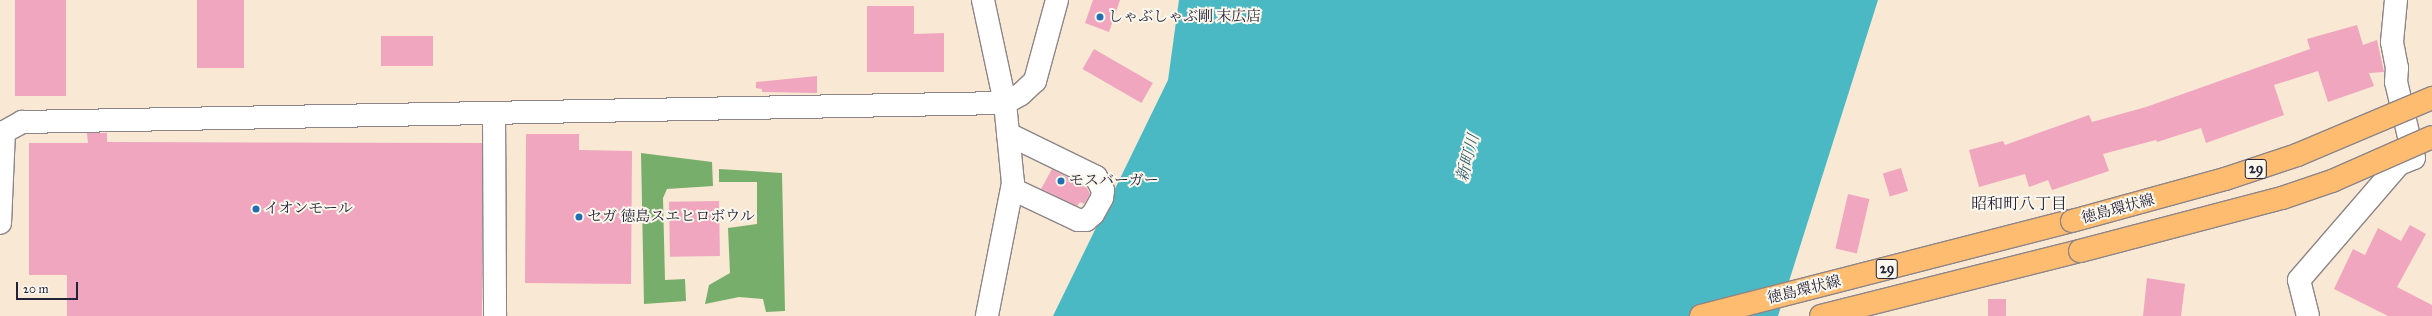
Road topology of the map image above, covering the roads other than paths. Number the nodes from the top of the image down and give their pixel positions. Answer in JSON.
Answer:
{"nodes":[{"id":1,"x":983,"y":0,"type":"edge"},
{"id":2,"x":1057,"y":0,"type":"edge"},
{"id":3,"x":2396,"y":0,"type":"edge"},
{"id":4,"x":2432,"y":85,"type":"edge"},
{"id":5,"x":2432,"y":98,"type":"edge"},
{"id":6,"x":1005,"y":103,"type":"junction"},
{"id":7,"x":494,"y":113,"type":"junction"},
{"id":8,"x":1008,"y":134,"type":"junction"},
{"id":9,"x":2432,"y":137,"type":"edge"},
{"id":10,"x":2297,"y":155,"type":"junction"},
{"id":11,"x":1012,"y":189,"type":"junction"},
{"id":12,"x":0,"y":223,"type":"edge"},
{"id":13,"x":495,"y":316,"type":"edge"},
{"id":14,"x":987,"y":316,"type":"edge"},
{"id":15,"x":1701,"y":316,"type":"edge"},
{"id":16,"x":1821,"y":316,"type":"edge"},
{"id":17,"x":2308,"y":316,"type":"edge"}],
"edges":[{"from":1,"to":6,"type":"street"},
{"from":2,"to":6,"type":"street"},
{"from":3,"to":17,"type":"street"},
{"from":4,"to":10,"type":"main road","bridge":true},
{"from":5,"to":10,"type":"main road","name":"徳島環状線","number":"29","bridge":true},
{"from":6,"to":7,"type":"street"},
{"from":6,"to":8,"type":"street"},
{"from":7,"to":12,"type":"street"},
{"from":7,"to":13,"type":"street"},
{"from":8,"to":11,"type":"street"},
{"from":8,"to":11,"type":"street"},
{"from":9,"to":16,"type":"main road","name":"徳島環状線","number":"29","bridge":true},
{"from":10,"to":15,"type":"main road","name":"徳島環状線","number":"29","bridge":true},
{"from":11,"to":14,"type":"street"}]}
